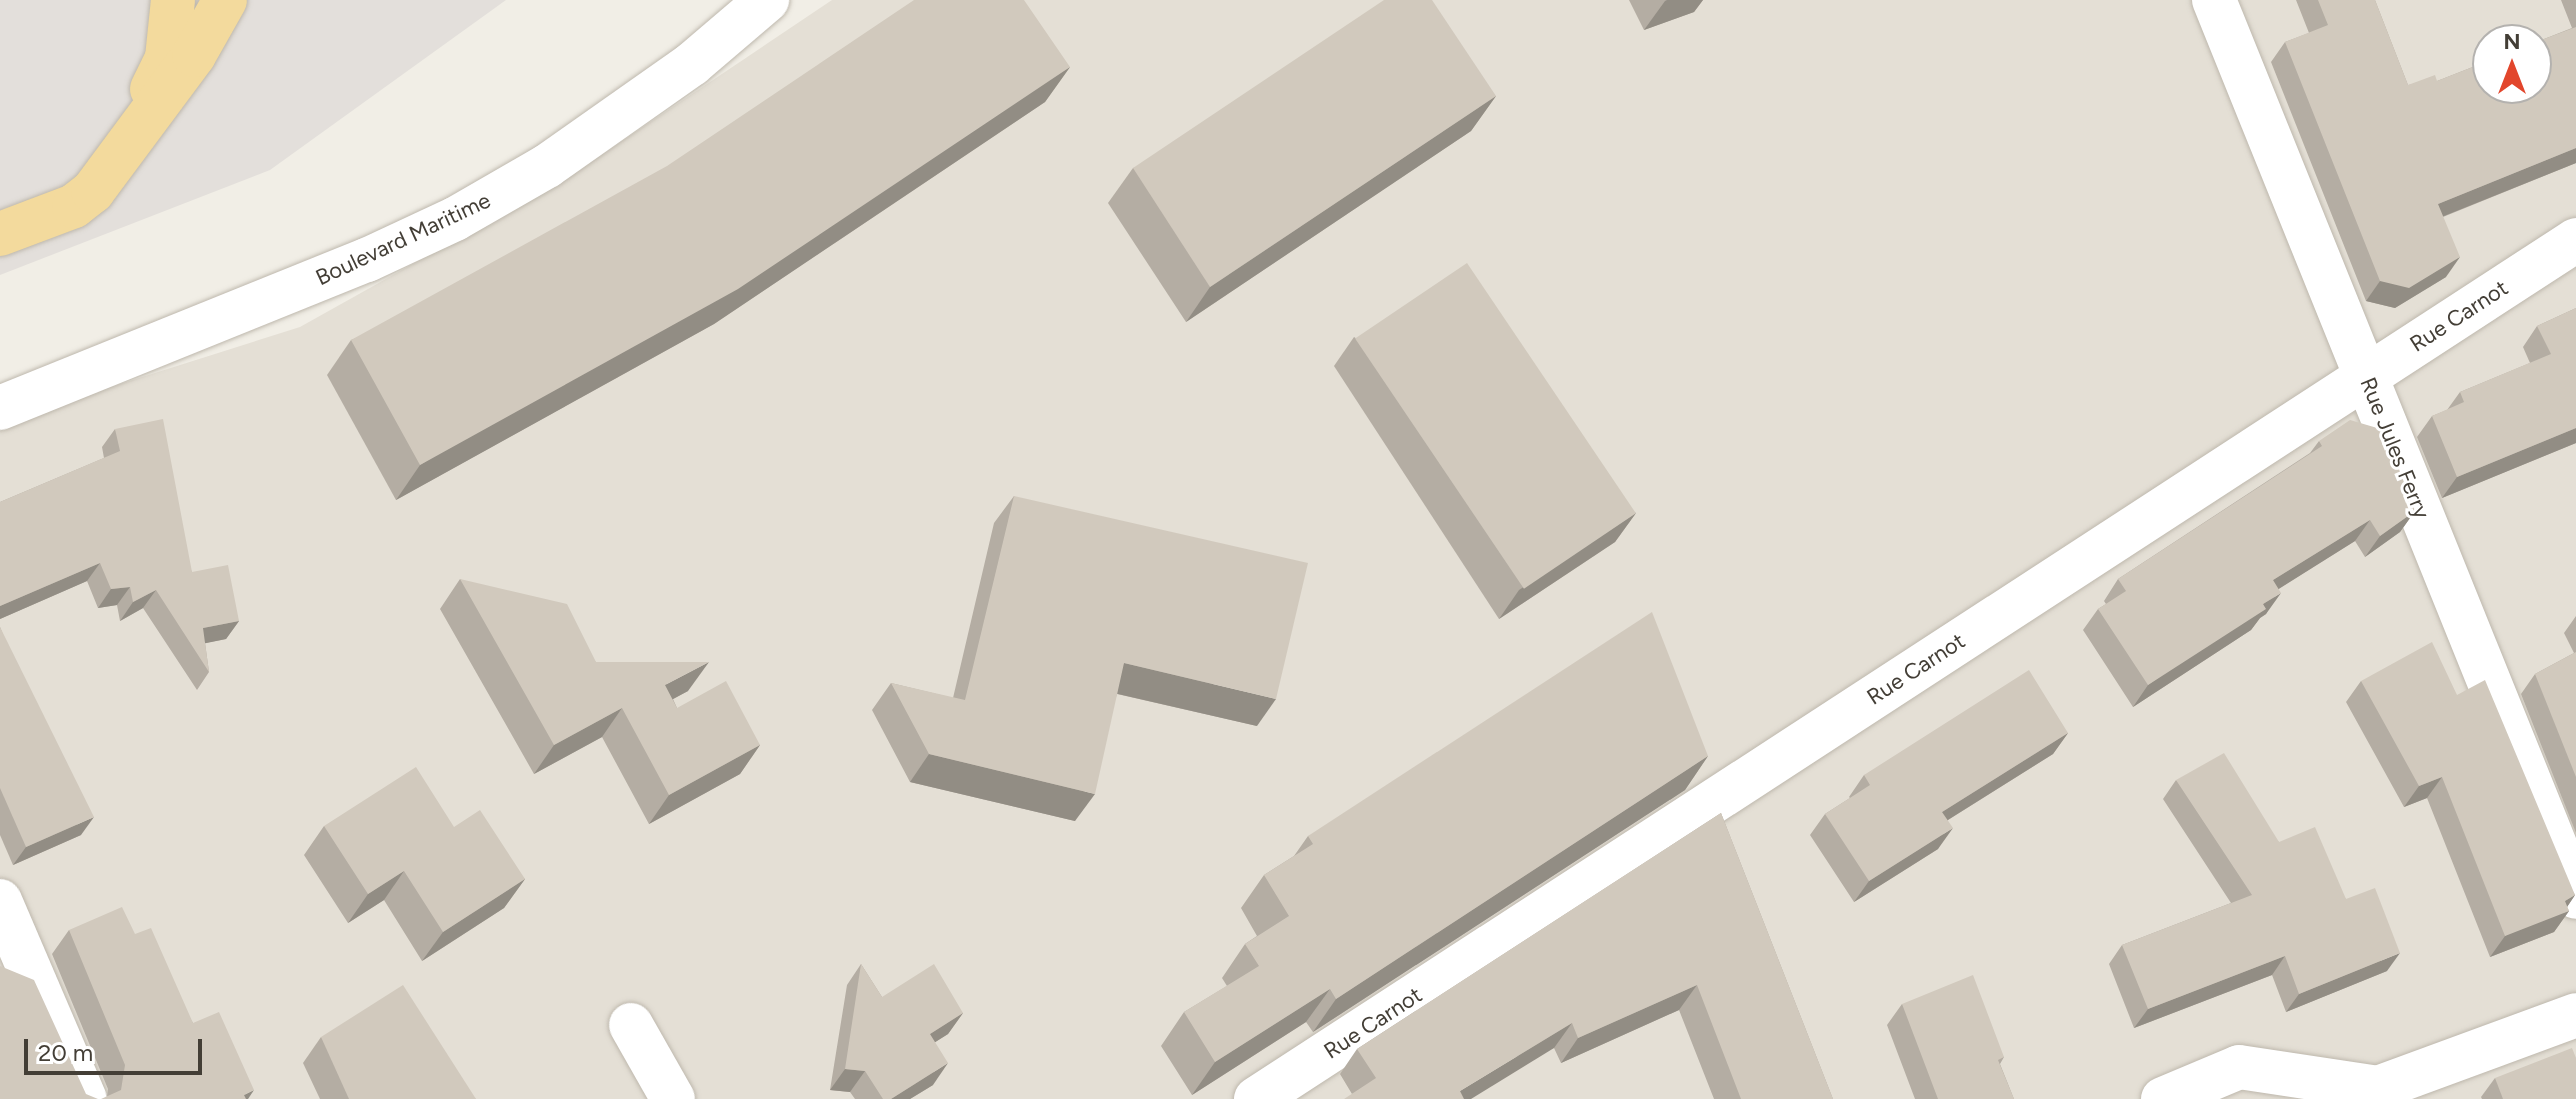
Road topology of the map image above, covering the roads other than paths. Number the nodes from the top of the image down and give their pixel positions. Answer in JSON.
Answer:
{"nodes":[{"id":1,"x":173,"y":0,"type":"edge"},
{"id":2,"x":225,"y":0,"type":"edge"},
{"id":3,"x":767,"y":0,"type":"edge"},
{"id":4,"x":2214,"y":0,"type":"edge"},
{"id":5,"x":128,"y":139,"type":"junction"},
{"id":6,"x":0,"y":234,"type":"edge"},
{"id":7,"x":2576,"y":240,"type":"edge"},
{"id":8,"x":2366,"y":376,"type":"junction"},
{"id":9,"x":0,"y":408,"type":"edge"},
{"id":10,"x":2576,"y":897,"type":"edge"},
{"id":11,"x":0,"y":901,"type":"edge"},
{"id":12,"x":2576,"y":1015,"type":"edge"},
{"id":13,"x":631,"y":1025,"type":"dead end"},
{"id":14,"x":1259,"y":1098,"type":"edge"},
{"id":15,"x":85,"y":1099,"type":"edge"},
{"id":16,"x":673,"y":1099,"type":"edge"},
{"id":17,"x":2163,"y":1099,"type":"edge"}],
"edges":[{"from":1,"to":5,"type":"main road"},
{"from":2,"to":5,"type":"main road"},
{"from":3,"to":9,"type":"street","name":"Boulevard Maritime"},
{"from":4,"to":8,"type":"street","name":"Rue Jules Ferry"},
{"from":5,"to":6,"type":"main road"},
{"from":7,"to":8,"type":"street","name":"Rue Carnot"},
{"from":8,"to":10,"type":"street","name":"Rue Jules Ferry"},
{"from":8,"to":14,"type":"street","name":"Rue Carnot"},
{"from":11,"to":15,"type":"street"},
{"from":12,"to":17,"type":"street"},
{"from":13,"to":16,"type":"street"}]}
